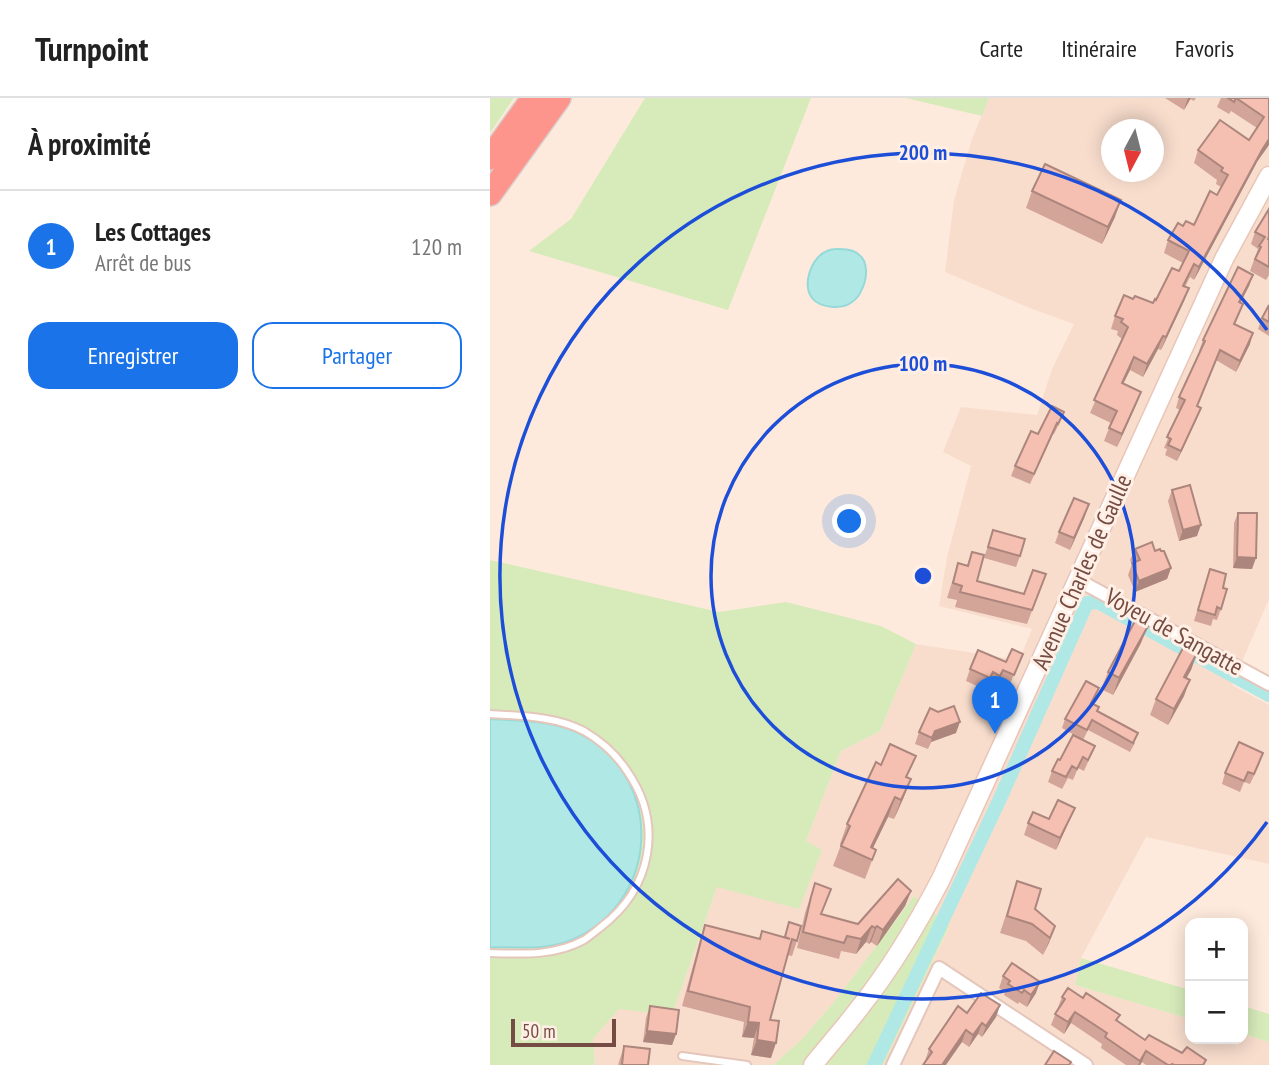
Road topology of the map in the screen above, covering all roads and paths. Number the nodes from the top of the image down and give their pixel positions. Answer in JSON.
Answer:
{"nodes":[{"id":1,"x":533,"y":98,"type":"edge"},
{"id":2,"x":559,"y":98,"type":"edge"},
{"id":3,"x":492,"y":155,"type":"edge"},
{"id":4,"x":1269,"y":176,"type":"edge"},
{"id":5,"x":490,"y":194,"type":"edge"},
{"id":6,"x":1078,"y":580,"type":"junction"},
{"id":7,"x":1269,"y":684,"type":"edge"},
{"id":8,"x":490,"y":713,"type":"edge"},
{"id":9,"x":490,"y":953,"type":"edge"},
{"id":10,"x":682,"y":1056,"type":"dead end"},
{"id":11,"x":747,"y":1065,"type":"edge"},
{"id":12,"x":813,"y":1065,"type":"edge"},
{"id":13,"x":893,"y":1065,"type":"edge"},
{"id":14,"x":1086,"y":1065,"type":"edge"}],
"edges":[{"from":1,"to":3,"type":"highway"},
{"from":2,"to":5,"type":"highway"},
{"from":4,"to":6,"type":"main road","name":"Avenue Charles de Gaulle"},
{"from":6,"to":7,"type":"street","name":"Voyeu de Sangatte"},
{"from":6,"to":12,"type":"main road","name":"Avenue Charles de Gaulle"},
{"from":8,"to":9,"type":"lane"},
{"from":10,"to":11,"type":"lane"},
{"from":13,"to":14,"type":"street"}]}
